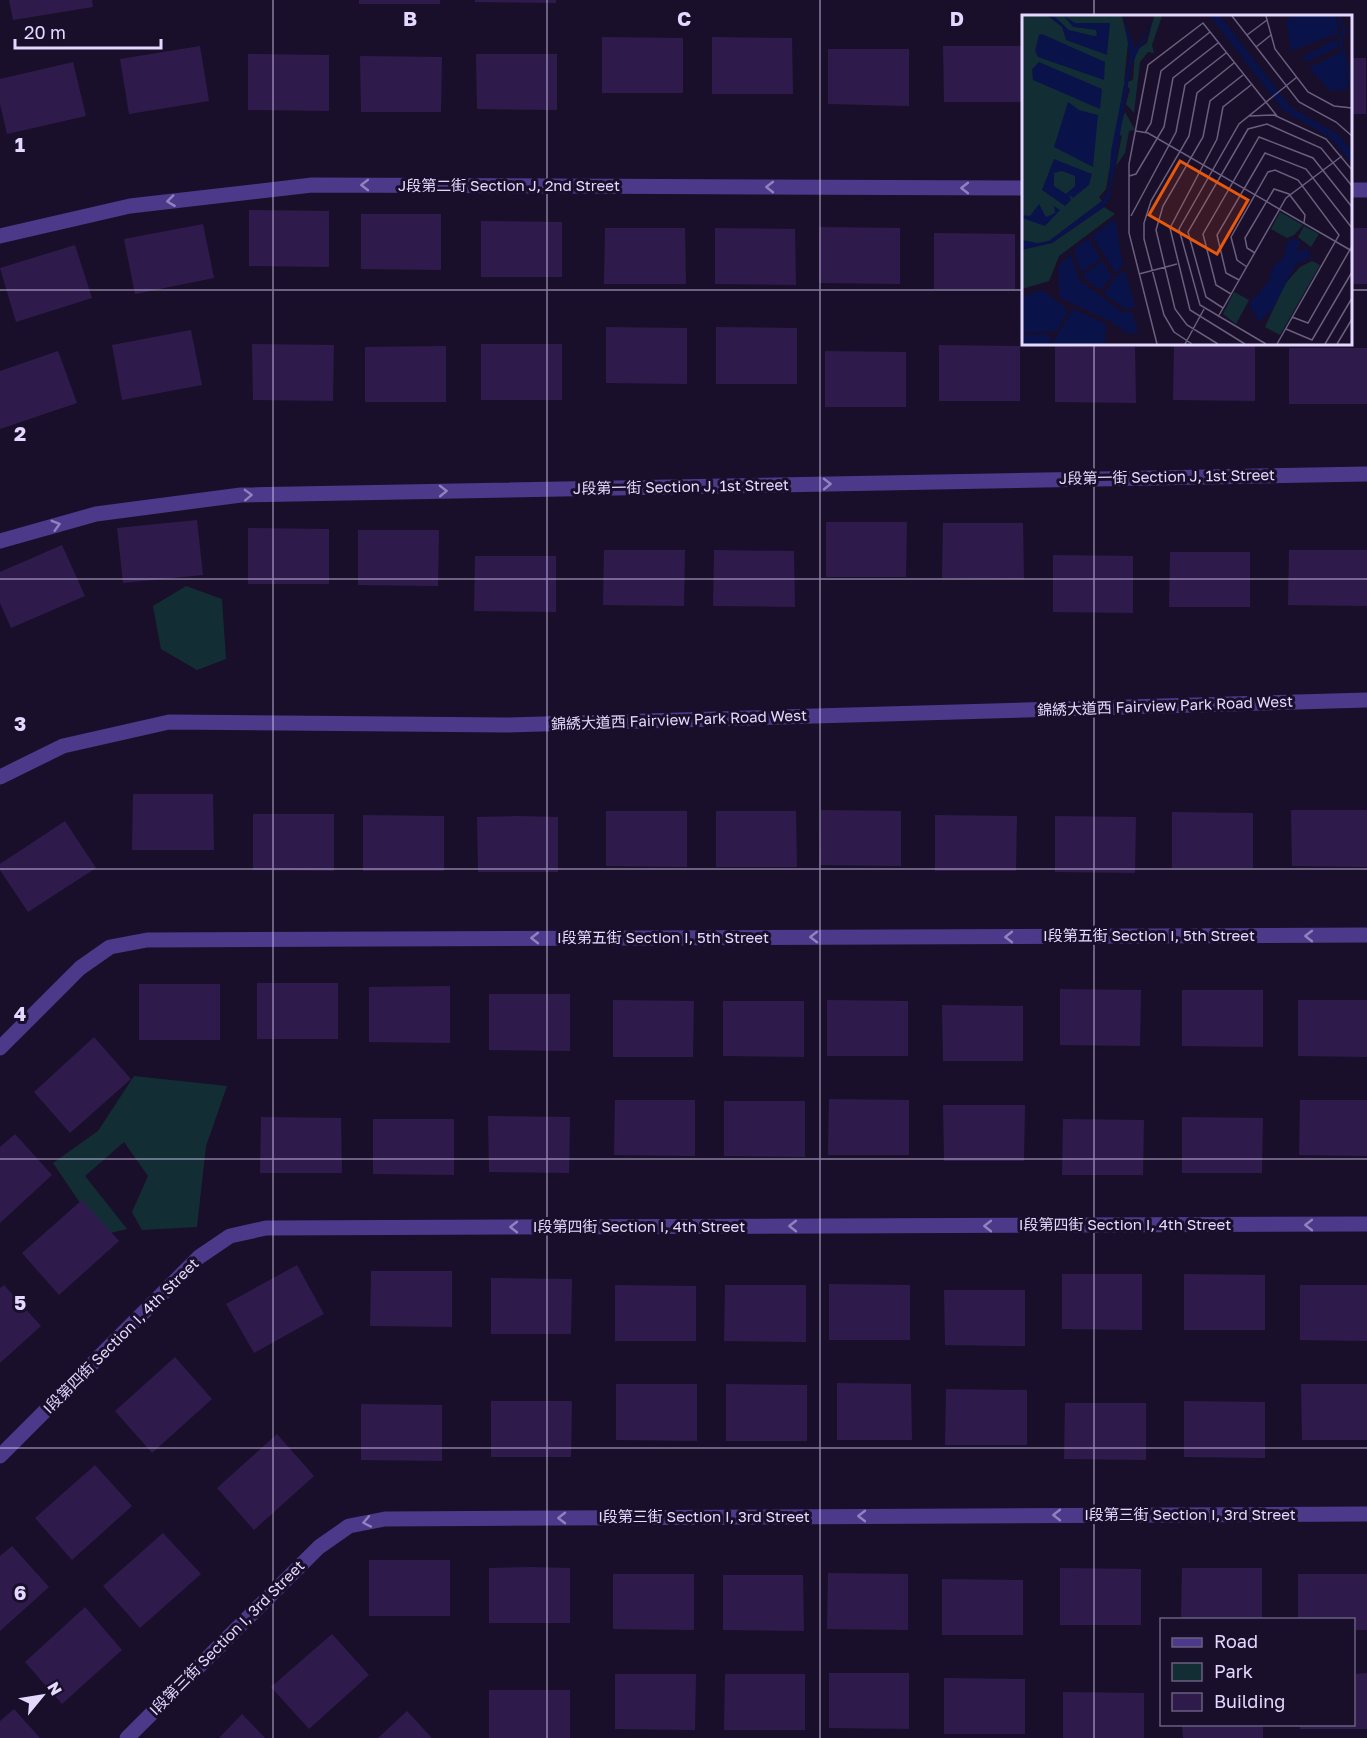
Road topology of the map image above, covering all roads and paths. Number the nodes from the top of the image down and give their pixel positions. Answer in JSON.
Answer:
{"nodes":[{"id":1,"x":1022,"y":188,"type":"edge"},
{"id":2,"x":0,"y":236,"type":"edge"},
{"id":3,"x":1367,"y":474,"type":"edge"},
{"id":4,"x":0,"y":541,"type":"edge"},
{"id":5,"x":1367,"y":700,"type":"edge"},
{"id":6,"x":0,"y":777,"type":"edge"},
{"id":7,"x":1367,"y":935,"type":"edge"},
{"id":8,"x":0,"y":1048,"type":"edge"},
{"id":9,"x":1367,"y":1224,"type":"edge"},
{"id":10,"x":0,"y":1456,"type":"edge"},
{"id":11,"x":1367,"y":1514,"type":"edge"},
{"id":12,"x":127,"y":1738,"type":"edge"}],
"edges":[{"from":1,"to":2,"type":"street","name":"J段第二街 Section J, 2nd Street","one_way":true},
{"from":4,"to":3,"type":"street","name":"J段第一街 Section J, 1st Street","one_way":true},
{"from":5,"to":6,"type":"street","name":"錦綉大道西 Fairview Park Road West"},
{"from":7,"to":8,"type":"street","name":"I段第五街 Section I, 5th Street","one_way":true},
{"from":9,"to":10,"type":"street","name":"I段第四街 Section I, 4th Street","one_way":true},
{"from":11,"to":12,"type":"street","name":"I段第三街 Section I, 3rd Street","one_way":true}]}
